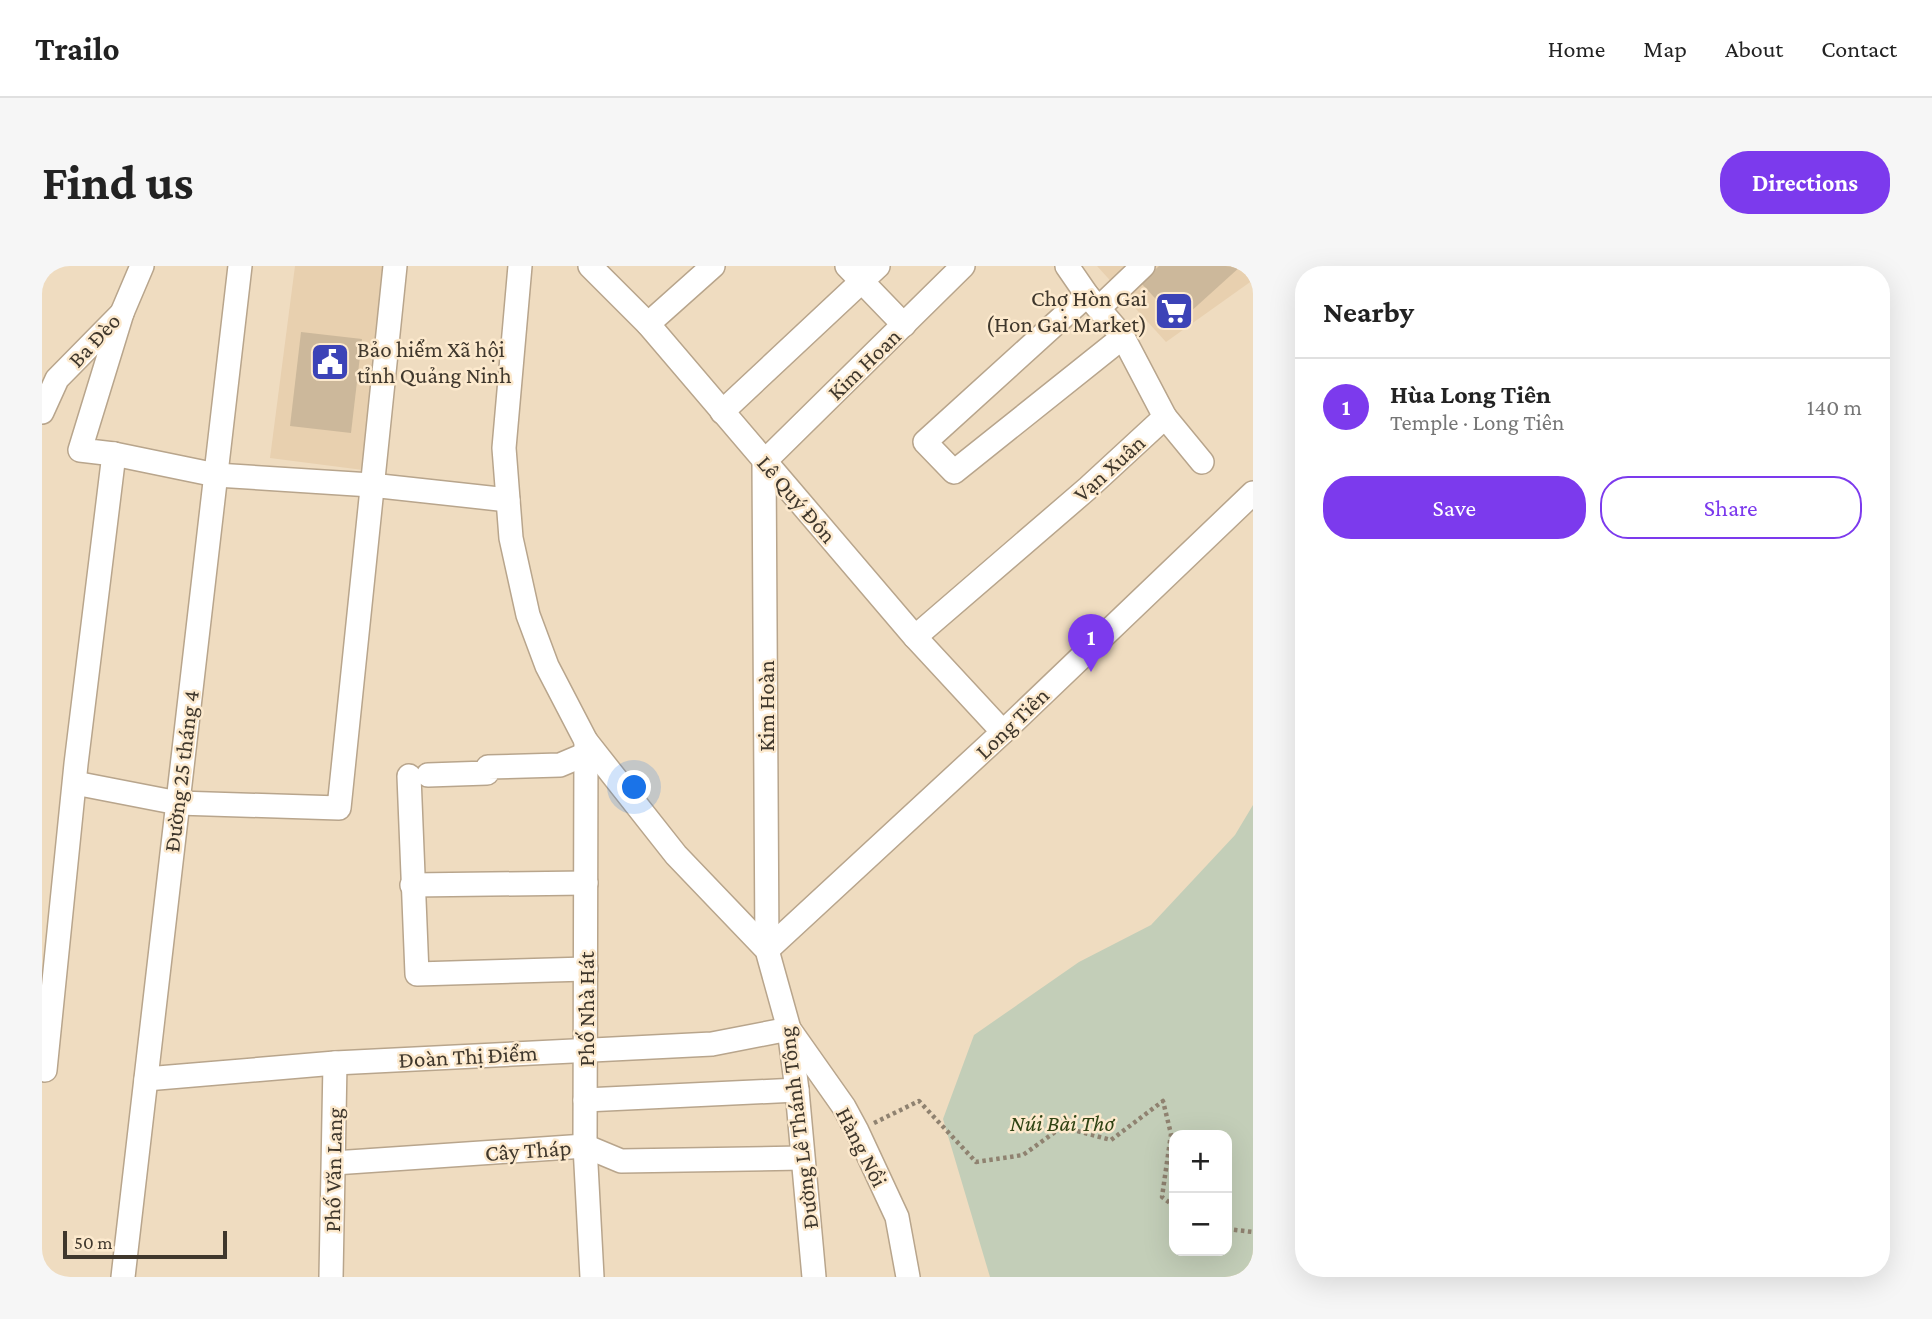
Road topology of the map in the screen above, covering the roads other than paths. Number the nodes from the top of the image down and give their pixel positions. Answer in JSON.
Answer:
{"nodes":[{"id":1,"x":142,"y":266,"type":"edge"},
{"id":2,"x":240,"y":266,"type":"edge"},
{"id":3,"x":395,"y":266,"type":"edge"},
{"id":4,"x":520,"y":266,"type":"edge"},
{"id":5,"x":590,"y":266,"type":"edge"},
{"id":6,"x":713,"y":266,"type":"edge"},
{"id":7,"x":963,"y":266,"type":"edge"},
{"id":8,"x":1067,"y":266,"type":"edge"},
{"id":9,"x":1143,"y":266,"type":"edge"},
{"id":10,"x":863,"y":271,"type":"edge"},
{"id":11,"x":1093,"y":302,"type":"junction"},
{"id":12,"x":122,"y":313,"type":"junction"},
{"id":13,"x":648,"y":324,"type":"junction"},
{"id":14,"x":904,"y":325,"type":"junction"},
{"id":15,"x":1124,"y":337,"type":"junction"},
{"id":16,"x":42,"y":412,"type":"edge"},
{"id":17,"x":722,"y":412,"type":"junction"},
{"id":18,"x":1165,"y":417,"type":"junction"},
{"id":19,"x":114,"y":454,"type":"junction"},
{"id":20,"x":764,"y":462,"type":"junction"},
{"id":21,"x":1202,"y":462,"type":"dead end"},
{"id":22,"x":216,"y":475,"type":"junction"},
{"id":23,"x":371,"y":485,"type":"junction"},
{"id":24,"x":1253,"y":493,"type":"edge"},
{"id":25,"x":508,"y":500,"type":"junction"},
{"id":26,"x":915,"y":637,"type":"junction"},
{"id":27,"x":1003,"y":733,"type":"junction"},
{"id":28,"x":586,"y":747,"type":"junction"},
{"id":29,"x":75,"y":782,"type":"junction"},
{"id":30,"x":178,"y":803,"type":"junction"},
{"id":31,"x":586,"y":883,"type":"junction"},
{"id":32,"x":412,"y":886,"type":"junction"},
{"id":33,"x":767,"y":950,"type":"junction"},
{"id":34,"x":586,"y":969,"type":"junction"},
{"id":35,"x":789,"y":1029,"type":"junction"},
{"id":36,"x":585,"y":1050,"type":"junction"},
{"id":37,"x":335,"y":1063,"type":"junction"},
{"id":38,"x":46,"y":1070,"type":"dead end"},
{"id":39,"x":146,"y":1079,"type":"junction"},
{"id":40,"x":797,"y":1090,"type":"junction"},
{"id":41,"x":585,"y":1100,"type":"junction"},
{"id":42,"x":585,"y":1146,"type":"junction"},
{"id":43,"x":802,"y":1158,"type":"junction"},
{"id":44,"x":334,"y":1163,"type":"junction"},
{"id":45,"x":123,"y":1277,"type":"edge"},
{"id":46,"x":331,"y":1277,"type":"edge"},
{"id":47,"x":592,"y":1277,"type":"edge"},
{"id":48,"x":814,"y":1277,"type":"edge"},
{"id":49,"x":908,"y":1277,"type":"edge"}],
"edges":[{"from":1,"to":12,"type":"street","name":"Ba Đèo"},
{"from":2,"to":22,"type":"street","name":"Đường 25 tháng 4"},
{"from":3,"to":23,"type":"street"},
{"from":4,"to":25,"type":"street","name":"Đường Lê Thánh Tông"},
{"from":5,"to":13,"type":"street","name":"Lê Quý Đôn"},
{"from":6,"to":13,"type":"street"},
{"from":7,"to":14,"type":"street","name":"Kim Hoan"},
{"from":8,"to":11,"type":"street","name":"Vạn Xuân"},
{"from":9,"to":11,"type":"street"},
{"from":10,"to":14,"type":"street"},
{"from":10,"to":17,"type":"street"},
{"from":11,"to":15,"type":"street","name":"Vạn Xuân"},
{"from":11,"to":15,"type":"street"},
{"from":12,"to":16,"type":"street","name":"Ba Đèo"},
{"from":12,"to":19,"type":"street"},
{"from":13,"to":17,"type":"street","name":"Lê Quý Đôn"},
{"from":14,"to":20,"type":"street","name":"Kim Hoan"},
{"from":15,"to":18,"type":"street","name":"Vạn Xuân"},
{"from":17,"to":20,"type":"street","name":"Lê Quý Đôn"},
{"from":18,"to":21,"type":"street"},
{"from":18,"to":26,"type":"street","name":"Vạn Xuân"},
{"from":19,"to":22,"type":"street"},
{"from":19,"to":29,"type":"street"},
{"from":20,"to":26,"type":"street","name":"Lê Quý Đôn"},
{"from":20,"to":33,"type":"street","name":"Kim Hoàn"},
{"from":22,"to":23,"type":"street"},
{"from":22,"to":30,"type":"street","name":"Đường 25 tháng 4"},
{"from":23,"to":25,"type":"street"},
{"from":23,"to":30,"type":"street"},
{"from":24,"to":27,"type":"street","name":"Long Tiên"},
{"from":25,"to":28,"type":"street","name":"Đường Lê Thánh Tông"},
{"from":26,"to":27,"type":"street","name":"Lê Quý Đôn"},
{"from":27,"to":33,"type":"street","name":"Long Tiên"},
{"from":28,"to":31,"type":"street","name":"Phố Nhà Hát"},
{"from":28,"to":32,"type":"street"},
{"from":28,"to":33,"type":"street","name":"Đường Lê Thánh Tông"},
{"from":29,"to":30,"type":"street"},
{"from":29,"to":38,"type":"street"},
{"from":30,"to":39,"type":"street","name":"Đường 25 tháng 4"},
{"from":31,"to":32,"type":"street"},
{"from":31,"to":34,"type":"street","name":"Phố Nhà Hát"},
{"from":32,"to":34,"type":"street"},
{"from":33,"to":35,"type":"street","name":"Đường Lê Thánh Tông"},
{"from":34,"to":36,"type":"street","name":"Phố Nhà Hát"},
{"from":35,"to":36,"type":"street","name":"Đoàn Thị Điểm"},
{"from":35,"to":40,"type":"street","name":"Đường Lê Thánh Tông"},
{"from":35,"to":49,"type":"street","name":"Hàng Nồi"},
{"from":36,"to":37,"type":"street","name":"Đoàn Thị Điểm"},
{"from":36,"to":41,"type":"street","name":"Phố Nhà Hát"},
{"from":37,"to":39,"type":"street","name":"Đoàn Thị Điểm"},
{"from":37,"to":44,"type":"street","name":"Phố Văn Lang"},
{"from":39,"to":45,"type":"street","name":"Đường 25 tháng 4"},
{"from":40,"to":41,"type":"street"},
{"from":40,"to":43,"type":"street","name":"Đường Lê Thánh Tông"},
{"from":41,"to":42,"type":"street","name":"Phố Nhà Hát"},
{"from":42,"to":43,"type":"street","name":"Cây Tháp"},
{"from":42,"to":44,"type":"street","name":"Cây Tháp"},
{"from":42,"to":47,"type":"street","name":"Phố Nhà Hát"},
{"from":43,"to":48,"type":"street","name":"Đường Lê Thánh Tông"},
{"from":44,"to":46,"type":"street","name":"Phố Văn Lang"}]}
